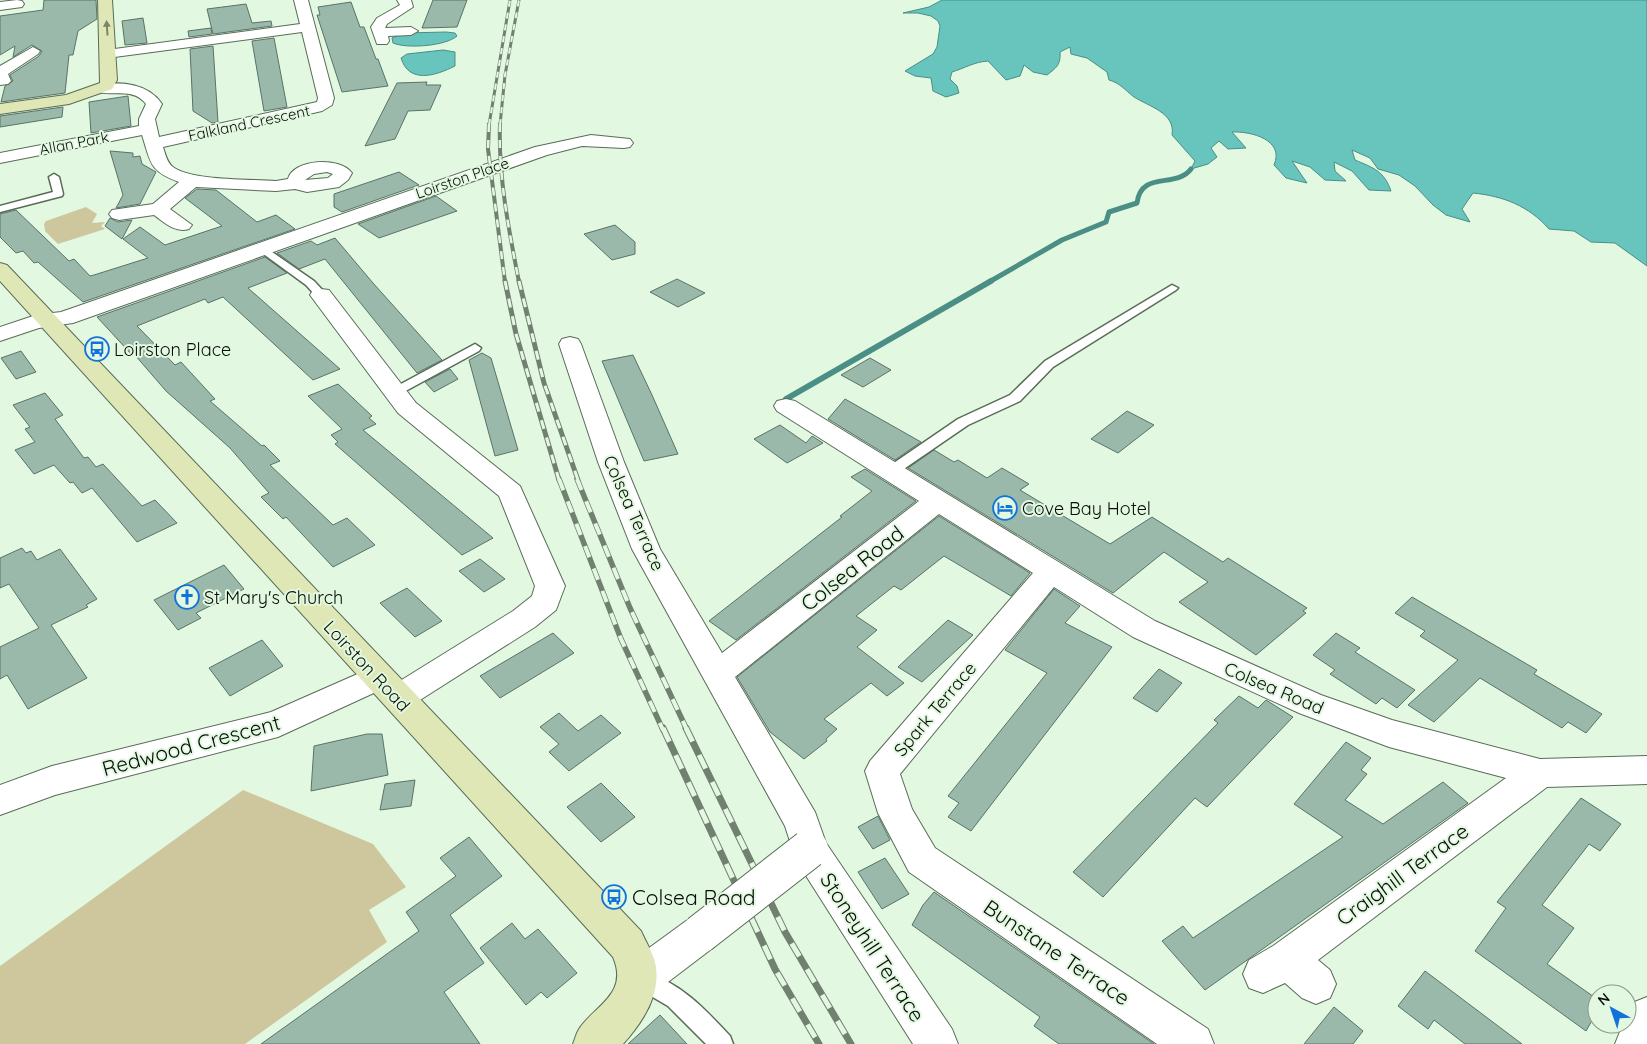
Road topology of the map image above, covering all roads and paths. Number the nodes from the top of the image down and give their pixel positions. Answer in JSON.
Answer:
{"nodes":[{"id":1,"x":105,"y":0,"type":"edge"},
{"id":2,"x":319,"y":0,"type":"edge"},
{"id":3,"x":404,"y":0,"type":"edge"},
{"id":4,"x":301,"y":1,"type":"edge"},
{"id":5,"x":17,"y":4,"type":"dead end"},
{"id":6,"x":0,"y":6,"type":"edge"},
{"id":7,"x":307,"y":27,"type":"junction"},
{"id":8,"x":412,"y":31,"type":"dead end"},
{"id":9,"x":33,"y":51,"type":"dead end"},
{"id":10,"x":106,"y":54,"type":"junction"},
{"id":11,"x":1,"y":75,"type":"edge"},
{"id":12,"x":104,"y":89,"type":"junction"},
{"id":13,"x":0,"y":109,"type":"edge"},
{"id":14,"x":150,"y":136,"type":"junction"},
{"id":15,"x":624,"y":143,"type":"dead end"},
{"id":16,"x":0,"y":158,"type":"edge"},
{"id":17,"x":54,"y":177,"type":"dead end"},
{"id":18,"x":192,"y":181,"type":"junction"},
{"id":19,"x":296,"y":183,"type":"dead end"},
{"id":20,"x":0,"y":209,"type":"edge"},
{"id":21,"x":158,"y":210,"type":"junction"},
{"id":22,"x":120,"y":214,"type":"dead end"},
{"id":23,"x":182,"y":225,"type":"dead end"},
{"id":24,"x":262,"y":248,"type":"junction"},
{"id":25,"x":0,"y":269,"type":"edge"},
{"id":26,"x":1172,"y":288,"type":"dead end"},
{"id":27,"x":322,"y":295,"type":"joint"},
{"id":28,"x":48,"y":319,"type":"junction"},
{"id":29,"x":0,"y":334,"type":"edge"},
{"id":30,"x":570,"y":344,"type":"dead end"},
{"id":31,"x":475,"y":348,"type":"dead end"},
{"id":32,"x":395,"y":390,"type":"junction"},
{"id":33,"x":786,"y":406,"type":"dead end"},
{"id":34,"x":890,"y":472,"type":"junction"},
{"id":35,"x":936,"y":501,"type":"junction"},
{"id":36,"x":1051,"y":571,"type":"junction"},
{"id":37,"x":716,"y":674,"type":"junction"},
{"id":38,"x":388,"y":688,"type":"junction"},
{"id":39,"x":1647,"y":770,"type":"edge"},
{"id":40,"x":1540,"y":773,"type":"junction"},
{"id":41,"x":0,"y":800,"type":"edge"},
{"id":42,"x":809,"y":849,"type":"junction"},
{"id":43,"x":922,"y":860,"type":"joint"},
{"id":44,"x":637,"y":982,"type":"junction"},
{"id":45,"x":1316,"y":984,"type":"dead end"},
{"id":46,"x":1647,"y":1018,"type":"edge"},
{"id":47,"x":594,"y":1044,"type":"edge"},
{"id":48,"x":722,"y":1044,"type":"edge"},
{"id":49,"x":937,"y":1044,"type":"edge"},
{"id":50,"x":1193,"y":1044,"type":"edge"},
{"id":51,"x":1636,"y":1044,"type":"edge"}],
"edges":[{"from":10,"to":1,"type":"street","one_way":true},
{"from":2,"to":4,"type":"street"},
{"from":3,"to":8,"type":"street"},
{"from":4,"to":7,"type":"street","name":"Falkland Crescent"},
{"from":5,"to":6,"type":"street"},
{"from":7,"to":10,"type":"street"},
{"from":7,"to":14,"type":"street","name":"Falkland Crescent"},
{"from":9,"to":11,"type":"street"},
{"from":10,"to":12,"type":"street"},
{"from":12,"to":13,"type":"street"},
{"from":12,"to":14,"type":"street"},
{"from":14,"to":16,"type":"street","name":"Allan Park"},
{"from":14,"to":18,"type":"street"},
{"from":15,"to":24,"type":"street","name":"Loirston Place"},
{"from":17,"to":20,"type":"lane"},
{"from":18,"to":19,"type":"street"},
{"from":18,"to":21,"type":"street"},
{"from":21,"to":22,"type":"street"},
{"from":21,"to":23,"type":"street"},
{"from":24,"to":27,"type":"lane"},
{"from":24,"to":28,"type":"street","name":"Loirston Place"},
{"from":25,"to":28,"type":"street","name":"Loirston Road"},
{"from":26,"to":34,"type":"lane"},
{"from":27,"to":32,"type":"street","name":"Redwood Crescent"},
{"from":28,"to":29,"type":"street","name":"Loirston Place"},
{"from":28,"to":38,"type":"street","name":"Loirston Road"},
{"from":30,"to":37,"type":"street","name":"Colsea Terrace"},
{"from":31,"to":32,"type":"lane"},
{"from":32,"to":38,"type":"street","name":"Redwood Crescent"},
{"from":33,"to":34,"type":"street","name":"Colsea Road"},
{"from":34,"to":35,"type":"street","name":"Colsea Road"},
{"from":35,"to":36,"type":"street","name":"Colsea Road"},
{"from":35,"to":37,"type":"street","name":"Colsea Road"},
{"from":36,"to":40,"type":"street","name":"Colsea Road"},
{"from":36,"to":43,"type":"street","name":"Spark Terrace"},
{"from":37,"to":42,"type":"street"},
{"from":38,"to":41,"type":"street","name":"Redwood Crescent"},
{"from":38,"to":44,"type":"street","name":"Loirston Road"},
{"from":39,"to":40,"type":"street","name":"Colsea Road"},
{"from":40,"to":45,"type":"street","name":"Craighill Terrace"},
{"from":42,"to":44,"type":"street","bridge":true},
{"from":42,"to":49,"type":"street","name":"Stoneyhill Terrace"},
{"from":43,"to":50,"type":"street","name":"Bunstane Terrace"},
{"from":44,"to":47,"type":"street"},
{"from":44,"to":48,"type":"lane"},
{"from":46,"to":51,"type":"street"}]}
